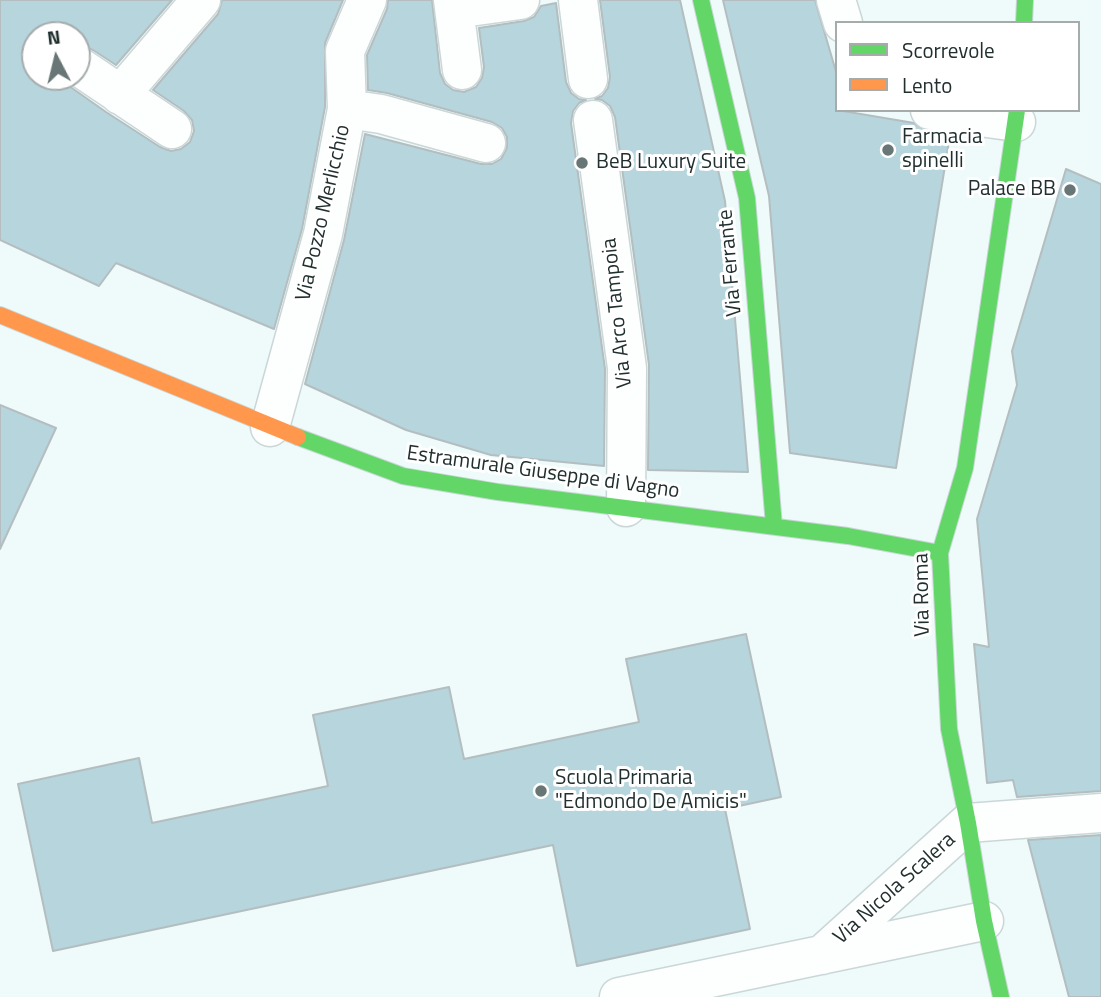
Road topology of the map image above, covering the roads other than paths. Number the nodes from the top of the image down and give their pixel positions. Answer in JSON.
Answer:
{"nodes":[{"id":1,"x":201,"y":0,"type":"edge"},
{"id":2,"x":367,"y":0,"type":"edge"},
{"id":3,"x":520,"y":0,"type":"edge"},
{"id":4,"x":578,"y":0,"type":"edge"},
{"id":5,"x":701,"y":0,"type":"edge"},
{"id":6,"x":836,"y":0,"type":"edge"},
{"id":7,"x":1025,"y":0,"type":"edge"},
{"id":8,"x":454,"y":4,"type":"edge"},
{"id":9,"x":843,"y":21,"type":"edge"},
{"id":10,"x":1024,"y":21,"type":"edge"},
{"id":11,"x":462,"y":70,"type":"dead end"},
{"id":12,"x":91,"y":75,"type":"edge"},
{"id":13,"x":588,"y":79,"type":"dead end"},
{"id":14,"x":120,"y":95,"type":"junction"},
{"id":15,"x":347,"y":109,"type":"junction"},
{"id":16,"x":959,"y":112,"type":"edge"},
{"id":17,"x":1016,"y":116,"type":"edge"},
{"id":18,"x":593,"y":120,"type":"dead end"},
{"id":19,"x":172,"y":129,"type":"dead end"},
{"id":20,"x":486,"y":143,"type":"dead end"},
{"id":21,"x":0,"y":315,"type":"edge"},
{"id":22,"x":270,"y":427,"type":"junction"},
{"id":23,"x":626,"y":507,"type":"junction"},
{"id":24,"x":774,"y":526,"type":"junction"},
{"id":25,"x":940,"y":553,"type":"junction"},
{"id":26,"x":1101,"y":813,"type":"edge"},
{"id":27,"x":968,"y":823,"type":"junction"},
{"id":28,"x":984,"y":921,"type":"junction"},
{"id":29,"x":822,"y":955,"type":"junction"},
{"id":30,"x":619,"y":997,"type":"edge"},
{"id":31,"x":1001,"y":997,"type":"edge"}],
"edges":[{"from":1,"to":14,"type":"street"},
{"from":2,"to":15,"type":"street","name":"Via Pozzo Merlicchio"},
{"from":3,"to":8,"type":"street"},
{"from":4,"to":13,"type":"street"},
{"from":5,"to":24,"type":"street","name":"Via Ferrante"},
{"from":6,"to":9,"type":"street"},
{"from":7,"to":10,"type":"street"},
{"from":8,"to":11,"type":"street"},
{"from":12,"to":14,"type":"street"},
{"from":14,"to":19,"type":"street"},
{"from":15,"to":20,"type":"street"},
{"from":15,"to":22,"type":"street","name":"Via Pozzo Merlicchio"},
{"from":16,"to":17,"type":"street"},
{"from":17,"to":25,"type":"street","name":"Via Roma"},
{"from":18,"to":23,"type":"street","name":"Via Arco Tampoia"},
{"from":21,"to":22,"type":"street","name":"Estramurale Giuseppe di Vagno"},
{"from":22,"to":23,"type":"street","name":"Estramurale Giuseppe di Vagno"},
{"from":23,"to":24,"type":"street","name":"Estramurale Giuseppe di Vagno"},
{"from":24,"to":25,"type":"street","name":"Estramurale Giuseppe di Vagno"},
{"from":25,"to":27,"type":"street","name":"Via Roma"},
{"from":26,"to":27,"type":"street"},
{"from":27,"to":28,"type":"street","name":"Via Roma"},
{"from":27,"to":29,"type":"street","name":"Via Nicola Scalera"},
{"from":28,"to":29,"type":"street","name":"Via Nicola Scalera"},
{"from":28,"to":31,"type":"street","name":"Via Roma"},
{"from":29,"to":30,"type":"street","name":"Via Nicola Scalera"}]}
